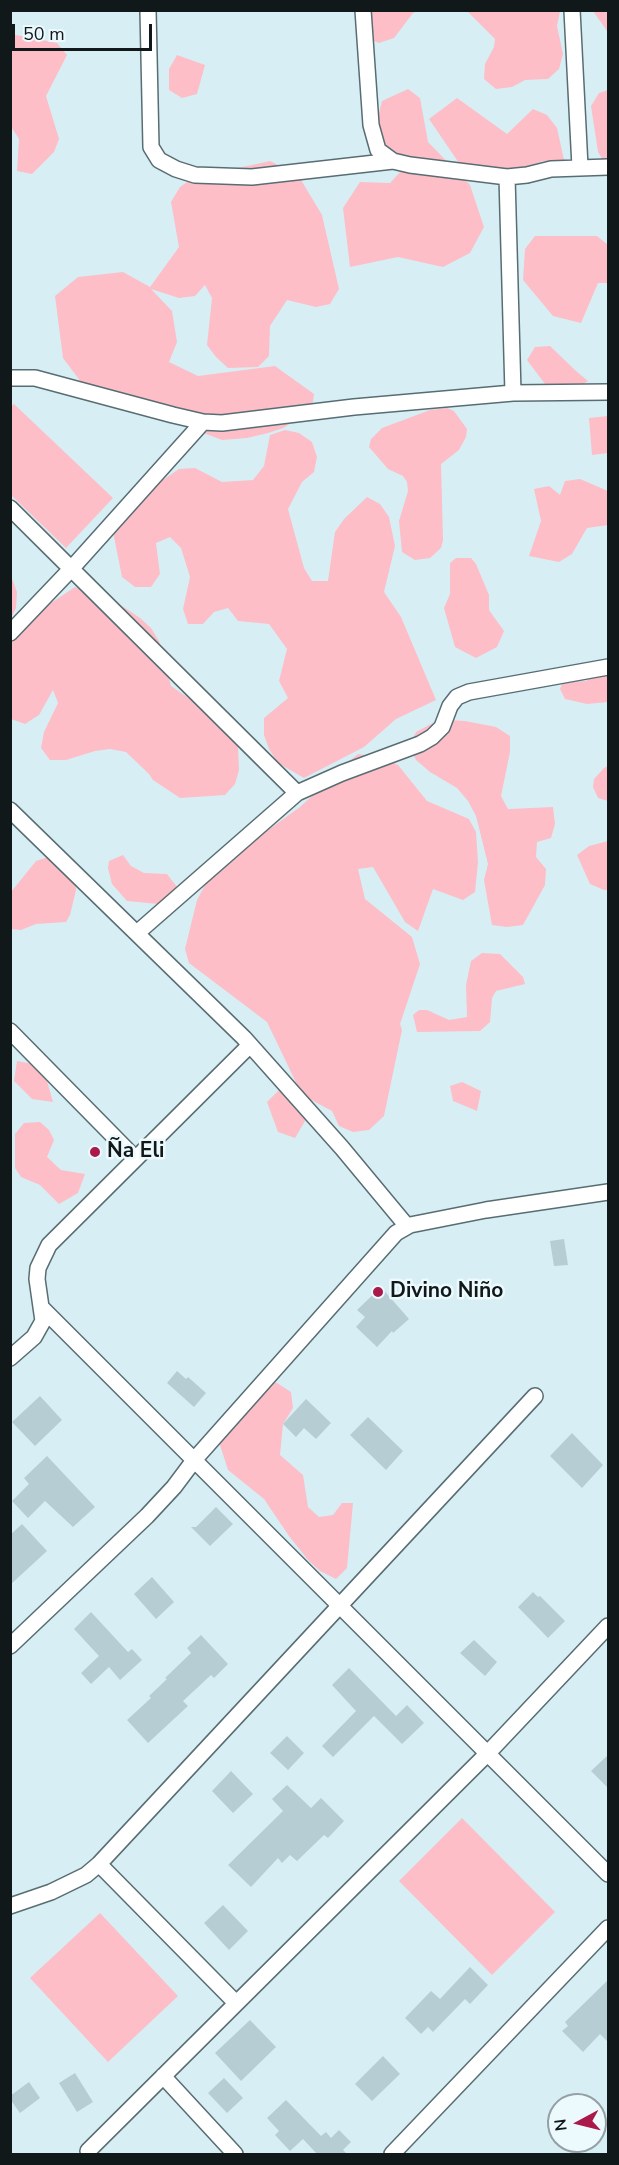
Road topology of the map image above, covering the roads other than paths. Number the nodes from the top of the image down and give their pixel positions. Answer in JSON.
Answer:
{"nodes":[{"id":1,"x":148,"y":10,"type":"edge"},
{"id":2,"x":363,"y":10,"type":"edge"},
{"id":3,"x":572,"y":10,"type":"edge"},
{"id":4,"x":393,"y":161,"type":"junction"},
{"id":5,"x":580,"y":167,"type":"junction"},
{"id":6,"x":609,"y":167,"type":"edge"},
{"id":7,"x":507,"y":177,"type":"junction"},
{"id":8,"x":10,"y":378,"type":"edge"},
{"id":9,"x":609,"y":392,"type":"edge"},
{"id":10,"x":513,"y":393,"type":"junction"},
{"id":11,"x":203,"y":422,"type":"junction"},
{"id":12,"x":10,"y":508,"type":"edge"},
{"id":13,"x":72,"y":568,"type":"junction"},
{"id":14,"x":10,"y":633,"type":"edge"},
{"id":15,"x":609,"y":667,"type":"edge"},
{"id":16,"x":297,"y":792,"type":"junction"},
{"id":17,"x":10,"y":810,"type":"edge"},
{"id":18,"x":137,"y":933,"type":"junction"},
{"id":19,"x":10,"y":1031,"type":"edge"},
{"id":20,"x":250,"y":1045,"type":"junction"},
{"id":21,"x":135,"y":1158,"type":"junction"},
{"id":22,"x":609,"y":1192,"type":"edge"},
{"id":23,"x":408,"y":1225,"type":"junction"},
{"id":24,"x":42,"y":1308,"type":"junction"},
{"id":25,"x":10,"y":1358,"type":"edge"},
{"id":26,"x":535,"y":1396,"type":"dead end"},
{"id":27,"x":195,"y":1459,"type":"junction"},
{"id":28,"x":340,"y":1605,"type":"junction"},
{"id":29,"x":609,"y":1626,"type":"edge"},
{"id":30,"x":10,"y":1647,"type":"edge"},
{"id":31,"x":488,"y":1753,"type":"junction"},
{"id":32,"x":99,"y":1864,"type":"junction"},
{"id":33,"x":609,"y":1874,"type":"edge"},
{"id":34,"x":10,"y":1906,"type":"edge"},
{"id":35,"x":609,"y":1928,"type":"edge"},
{"id":36,"x":236,"y":2003,"type":"junction"},
{"id":37,"x":163,"y":2076,"type":"junction"},
{"id":38,"x":88,"y":2151,"type":"dead end"},
{"id":39,"x":236,"y":2154,"type":"edge"},
{"id":40,"x":392,"y":2154,"type":"edge"}],
"edges":[{"from":1,"to":4,"type":"street"},
{"from":2,"to":4,"type":"street"},
{"from":3,"to":5,"type":"street"},
{"from":4,"to":7,"type":"street"},
{"from":5,"to":6,"type":"street"},
{"from":5,"to":7,"type":"street"},
{"from":7,"to":10,"type":"street"},
{"from":8,"to":11,"type":"street"},
{"from":9,"to":10,"type":"street"},
{"from":10,"to":11,"type":"street"},
{"from":11,"to":13,"type":"street"},
{"from":12,"to":13,"type":"street"},
{"from":13,"to":14,"type":"street"},
{"from":13,"to":16,"type":"street"},
{"from":15,"to":16,"type":"street"},
{"from":16,"to":18,"type":"street"},
{"from":17,"to":18,"type":"street"},
{"from":18,"to":20,"type":"street"},
{"from":19,"to":21,"type":"street"},
{"from":20,"to":21,"type":"street"},
{"from":20,"to":23,"type":"street"},
{"from":21,"to":24,"type":"street"},
{"from":22,"to":23,"type":"street"},
{"from":23,"to":27,"type":"street"},
{"from":24,"to":25,"type":"street"},
{"from":24,"to":27,"type":"street"},
{"from":26,"to":28,"type":"street"},
{"from":27,"to":28,"type":"street"},
{"from":27,"to":30,"type":"street"},
{"from":28,"to":31,"type":"street"},
{"from":28,"to":32,"type":"street"},
{"from":29,"to":31,"type":"street"},
{"from":31,"to":33,"type":"street"},
{"from":31,"to":36,"type":"street"},
{"from":32,"to":34,"type":"street"},
{"from":32,"to":36,"type":"street"},
{"from":35,"to":40,"type":"street"},
{"from":36,"to":37,"type":"street"},
{"from":37,"to":38,"type":"street"},
{"from":37,"to":39,"type":"street"}]}
